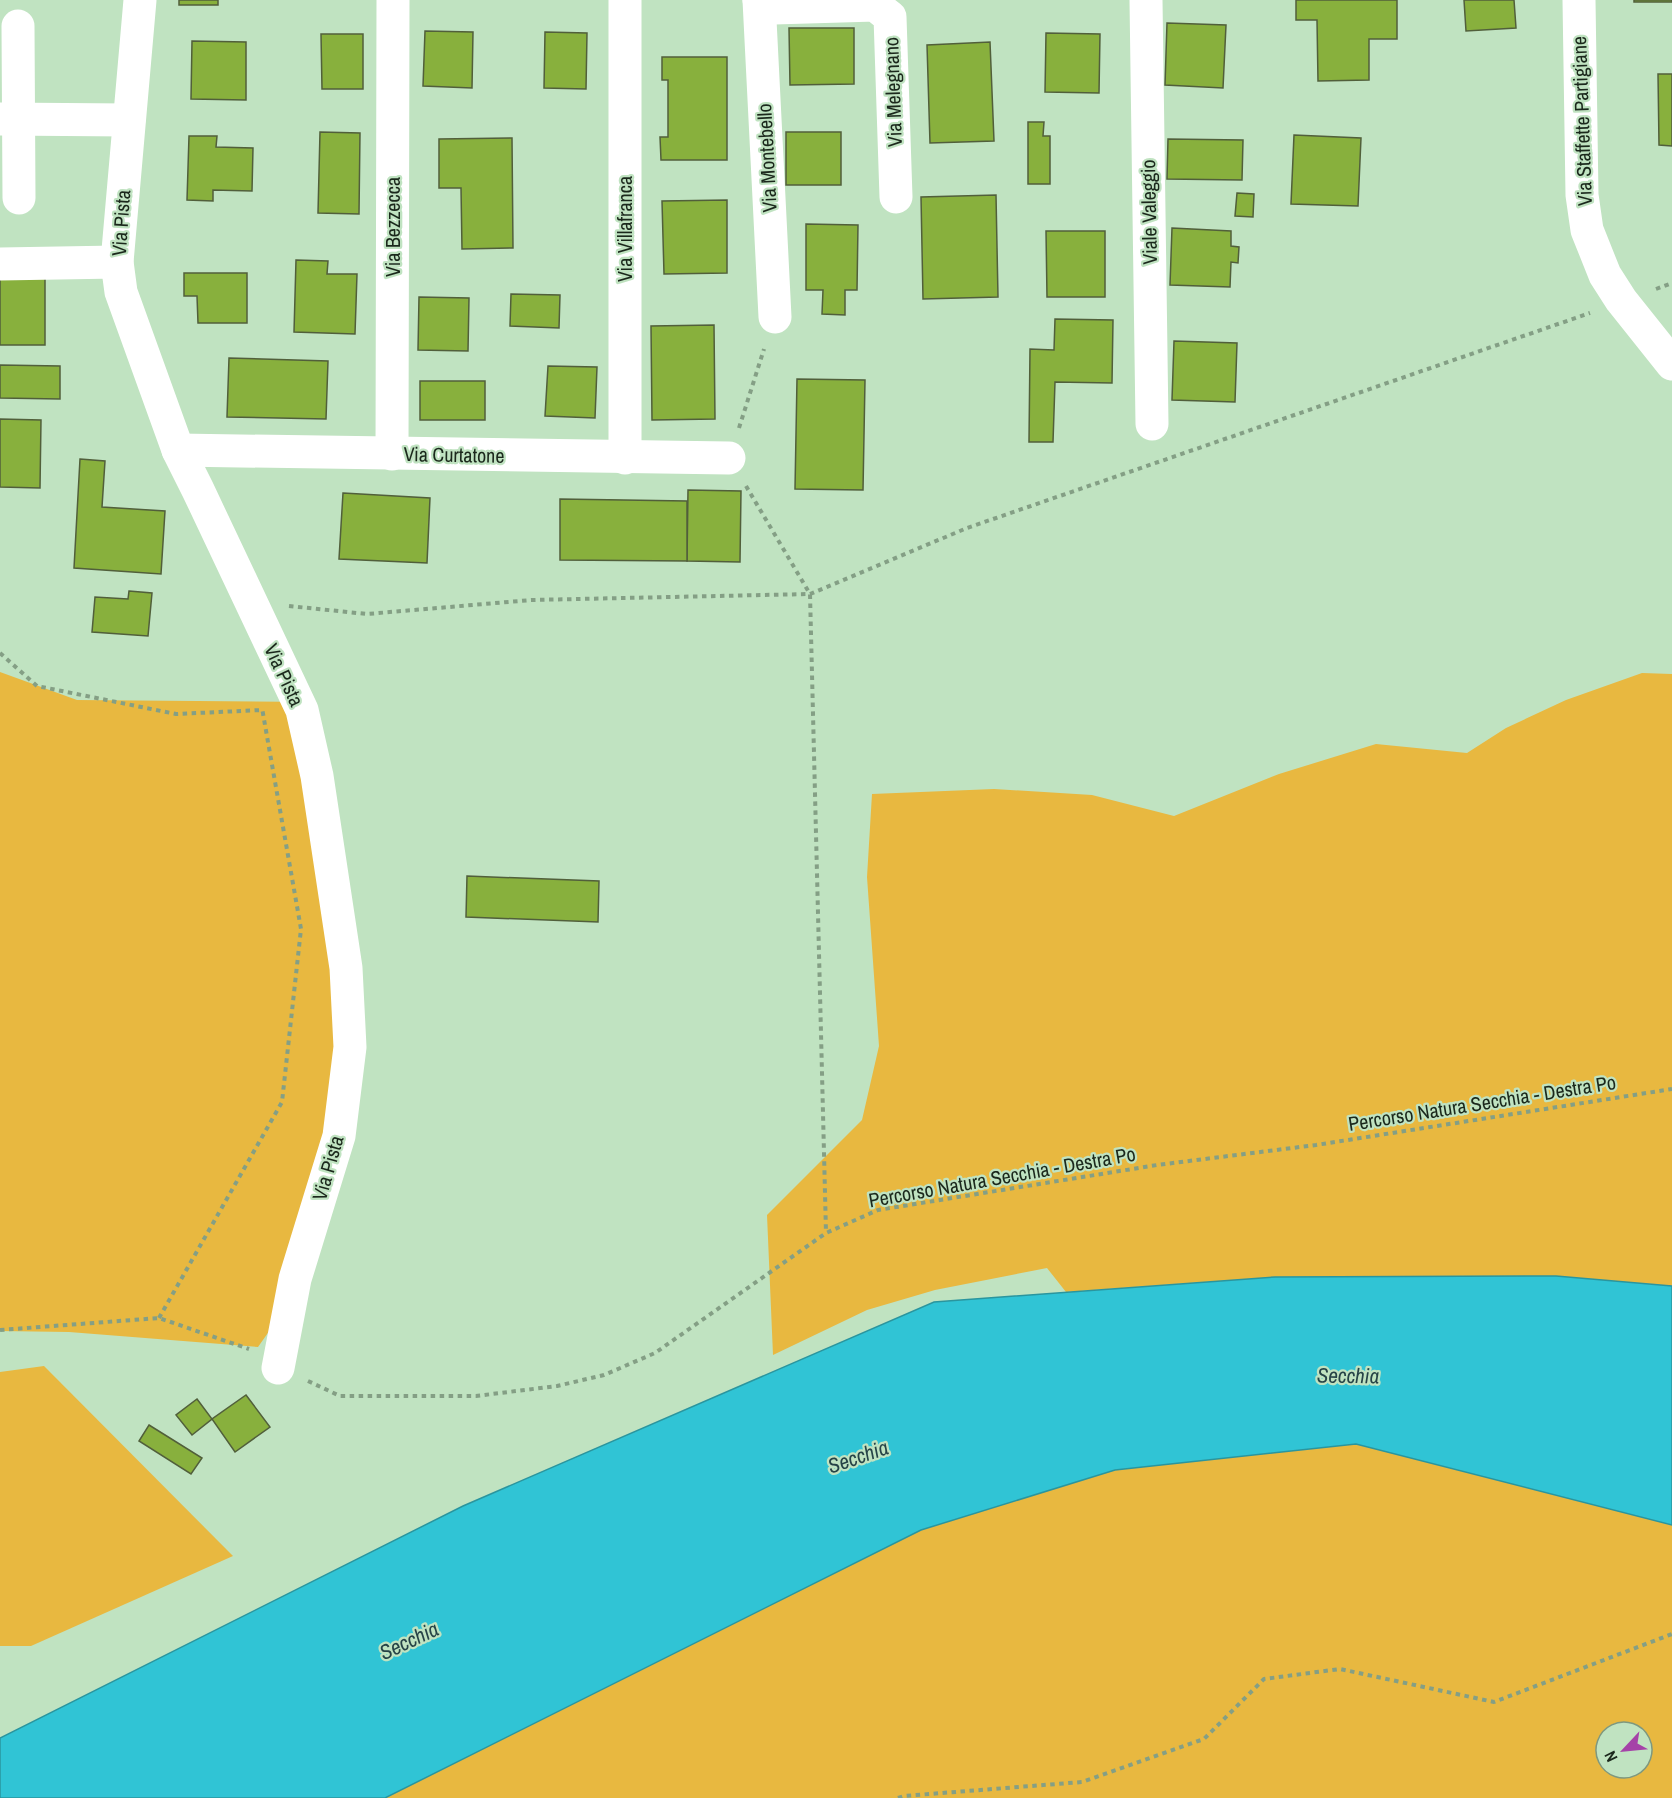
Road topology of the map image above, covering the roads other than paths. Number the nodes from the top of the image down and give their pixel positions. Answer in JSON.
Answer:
{"nodes":[{"id":1,"x":140,"y":0,"type":"edge"},
{"id":2,"x":393,"y":0,"type":"edge"},
{"id":3,"x":625,"y":0,"type":"edge"},
{"id":4,"x":759,"y":0,"type":"edge"},
{"id":5,"x":1146,"y":0,"type":"edge"},
{"id":6,"x":1579,"y":0,"type":"edge"},
{"id":7,"x":18,"y":26,"type":"dead end"},
{"id":8,"x":9,"y":120,"type":"edge"},
{"id":9,"x":129,"y":120,"type":"junction"},
{"id":10,"x":896,"y":197,"type":"dead end"},
{"id":11,"x":19,"y":198,"type":"dead end"},
{"id":12,"x":117,"y":262,"type":"junction"},
{"id":13,"x":0,"y":264,"type":"edge"},
{"id":14,"x":775,"y":317,"type":"dead end"},
{"id":15,"x":1672,"y":364,"type":"edge"},
{"id":16,"x":1152,"y":424,"type":"dead end"},
{"id":17,"x":178,"y":450,"type":"junction"},
{"id":18,"x":392,"y":454,"type":"junction"},
{"id":19,"x":625,"y":458,"type":"junction"},
{"id":20,"x":729,"y":458,"type":"dead end"},
{"id":21,"x":278,"y":1368,"type":"road end"}],
"edges":[{"from":1,"to":9,"type":"street","name":"Via Pista"},
{"from":2,"to":18,"type":"street","name":"Via Bezzecca"},
{"from":3,"to":19,"type":"street","name":"Via Villafranca"},
{"from":4,"to":10,"type":"street","name":"Via Melegnano"},
{"from":4,"to":14,"type":"street","name":"Via Montebello"},
{"from":5,"to":16,"type":"street","name":"Viale Valeggio"},
{"from":6,"to":15,"type":"street","name":"Via Staffette Partigiane"},
{"from":7,"to":8,"type":"street"},
{"from":8,"to":9,"type":"street"},
{"from":8,"to":11,"type":"street"},
{"from":9,"to":12,"type":"street","name":"Via Pista"},
{"from":12,"to":13,"type":"street"},
{"from":12,"to":17,"type":"street","name":"Via Pista"},
{"from":17,"to":18,"type":"street","name":"Via Curtatone"},
{"from":17,"to":21,"type":"street","name":"Via Pista"},
{"from":18,"to":19,"type":"street","name":"Via Curtatone"},
{"from":19,"to":20,"type":"street","name":"Via Curtatone"}]}
